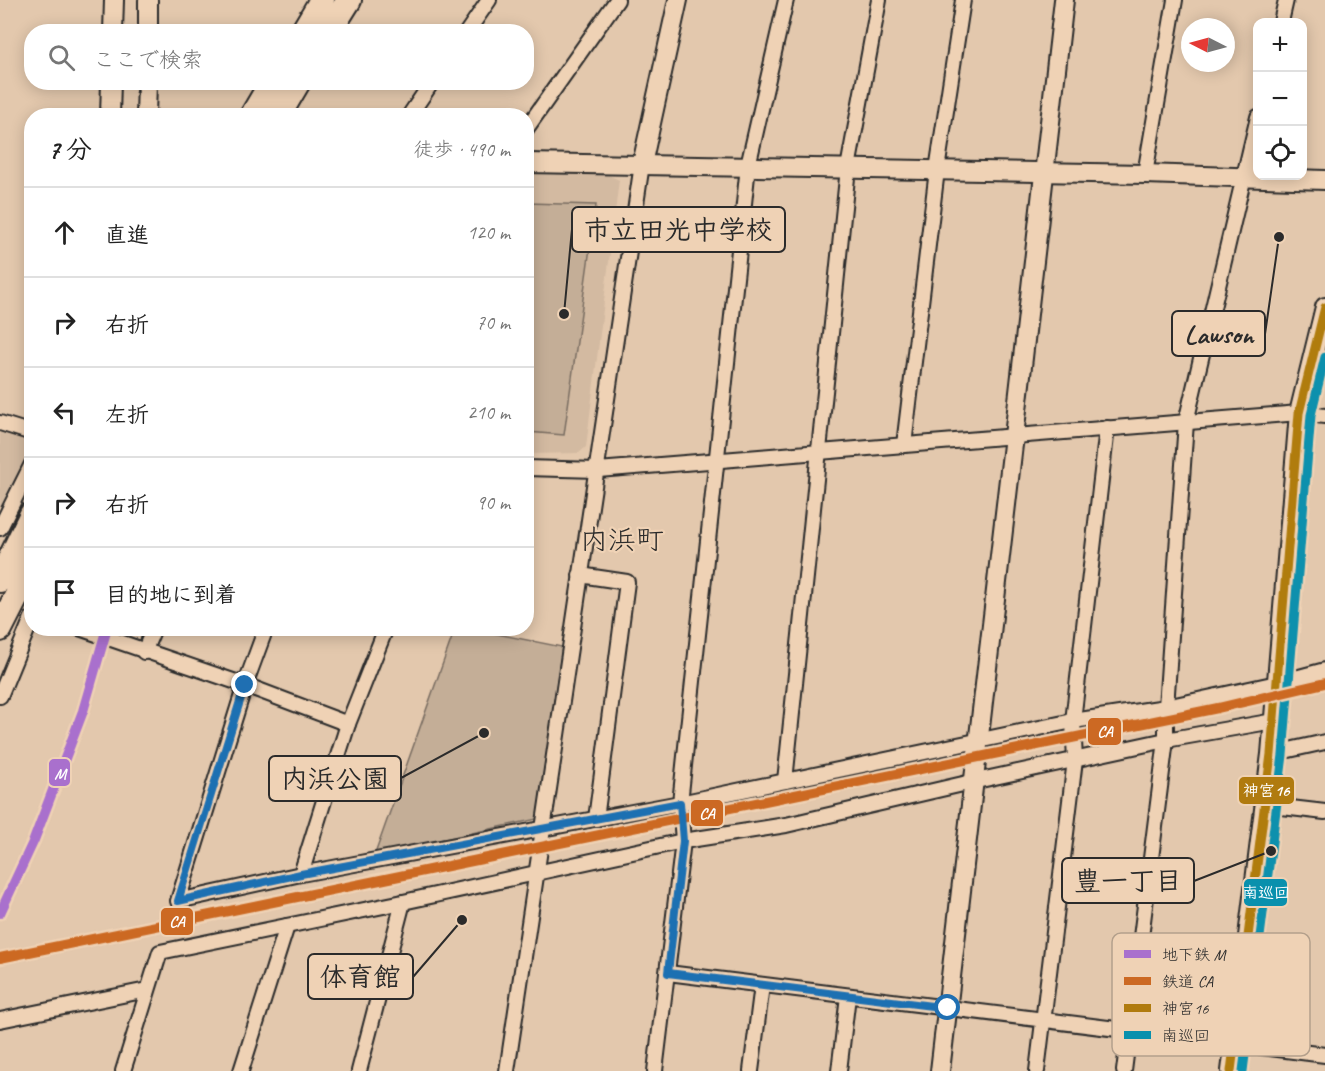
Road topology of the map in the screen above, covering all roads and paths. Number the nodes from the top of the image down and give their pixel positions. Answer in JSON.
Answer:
{"nodes":[{"id":1,"x":114,"y":0,"type":"edge"},
{"id":2,"x":148,"y":0,"type":"edge"},
{"id":3,"x":322,"y":0,"type":"edge"},
{"id":4,"x":349,"y":0,"type":"edge"},
{"id":5,"x":489,"y":0,"type":"edge"},
{"id":6,"x":617,"y":0,"type":"edge"},
{"id":7,"x":678,"y":0,"type":"edge"},
{"id":8,"x":786,"y":0,"type":"edge"},
{"id":9,"x":879,"y":0,"type":"edge"},
{"id":10,"x":963,"y":0,"type":"edge"},
{"id":11,"x":1064,"y":0,"type":"edge"},
{"id":12,"x":1175,"y":0,"type":"edge"},
{"id":13,"x":1286,"y":0,"type":"edge"},
{"id":14,"x":1282,"y":18,"type":"edge"},
{"id":15,"x":113,"y":24,"type":"edge"},
{"id":16,"x":148,"y":24,"type":"edge"},
{"id":17,"x":308,"y":24,"type":"edge"},
{"id":18,"x":334,"y":24,"type":"edge"},
{"id":19,"x":472,"y":24,"type":"edge"},
{"id":20,"x":111,"y":90,"type":"edge"},
{"id":21,"x":147,"y":90,"type":"edge"},
{"id":22,"x":267,"y":90,"type":"edge"},
{"id":23,"x":293,"y":90,"type":"edge"},
{"id":24,"x":427,"y":90,"type":"edge"},
{"id":25,"x":110,"y":108,"type":"edge"},
{"id":26,"x":146,"y":108,"type":"edge"},
{"id":27,"x":257,"y":108,"type":"edge"},
{"id":28,"x":283,"y":108,"type":"edge"},
{"id":29,"x":414,"y":108,"type":"edge"},
{"id":30,"x":534,"y":118,"type":"edge"},
{"id":31,"x":1255,"y":126,"type":"edge"},
{"id":32,"x":534,"y":163,"type":"edge"},
{"id":33,"x":642,"y":164,"type":"junction"},
{"id":34,"x":748,"y":166,"type":"junction"},
{"id":35,"x":848,"y":168,"type":"junction"},
{"id":36,"x":937,"y":170,"type":"junction"},
{"id":37,"x":1044,"y":173,"type":"junction"},
{"id":38,"x":1145,"y":174,"type":"junction"},
{"id":39,"x":1243,"y":177,"type":"junction"},
{"id":40,"x":1325,"y":180,"type":"edge"},
{"id":41,"x":1325,"y":307,"type":"edge"},
{"id":42,"x":1299,"y":413,"type":"junction"},
{"id":43,"x":1325,"y":416,"type":"edge"},
{"id":44,"x":1186,"y":422,"type":"junction"},
{"id":45,"x":0,"y":423,"type":"edge"},
{"id":46,"x":1107,"y":428,"type":"junction"},
{"id":47,"x":24,"y":431,"type":"edge"},
{"id":48,"x":1013,"y":436,"type":"junction"},
{"id":49,"x":904,"y":445,"type":"junction"},
{"id":50,"x":819,"y":452,"type":"junction"},
{"id":51,"x":717,"y":460,"type":"junction"},
{"id":52,"x":534,"y":468,"type":"edge"},
{"id":53,"x":598,"y":470,"type":"junction"},
{"id":54,"x":24,"y":480,"type":"edge"},
{"id":55,"x":0,"y":528,"type":"edge"},
{"id":56,"x":24,"y":530,"type":"edge"},
{"id":57,"x":580,"y":575,"type":"junction"},
{"id":58,"x":0,"y":580,"type":"edge"},
{"id":59,"x":24,"y":582,"type":"edge"},
{"id":60,"x":0,"y":629,"type":"edge"},
{"id":61,"x":25,"y":636,"type":"edge"},
{"id":62,"x":101,"y":636,"type":"edge"},
{"id":63,"x":151,"y":636,"type":"edge"},
{"id":64,"x":263,"y":636,"type":"edge"},
{"id":65,"x":383,"y":636,"type":"edge"},
{"id":66,"x":144,"y":652,"type":"junction"},
{"id":67,"x":1325,"y":670,"type":"edge"},
{"id":68,"x":1277,"y":683,"type":"junction"},
{"id":69,"x":245,"y":685,"type":"junction"},
{"id":70,"x":0,"y":696,"type":"edge"},
{"id":71,"x":1166,"y":706,"type":"junction"},
{"id":72,"x":1073,"y":721,"type":"junction"},
{"id":73,"x":1274,"y":721,"type":"junction"},
{"id":74,"x":348,"y":724,"type":"junction"},
{"id":75,"x":1166,"y":740,"type":"junction"},
{"id":76,"x":979,"y":741,"type":"junction"},
{"id":77,"x":1325,"y":742,"type":"edge"},
{"id":78,"x":1271,"y":754,"type":"junction"},
{"id":79,"x":1075,"y":760,"type":"junction"},
{"id":80,"x":785,"y":781,"type":"junction"},
{"id":81,"x":976,"y":781,"type":"junction"},
{"id":82,"x":680,"y":803,"type":"junction"},
{"id":83,"x":1265,"y":805,"type":"junction"},
{"id":84,"x":1325,"y":812,"type":"edge"},
{"id":85,"x":596,"y":819,"type":"junction"},
{"id":86,"x":545,"y":828,"type":"junction"},
{"id":87,"x":683,"y":841,"type":"junction"},
{"id":88,"x":537,"y":872,"type":"junction"},
{"id":89,"x":301,"y":874,"type":"junction"},
{"id":90,"x":403,"y":902,"type":"junction"},
{"id":91,"x":287,"y":926,"type":"junction"},
{"id":92,"x":1142,"y":933,"type":"edge"},
{"id":93,"x":1249,"y":933,"type":"edge"},
{"id":94,"x":668,"y":973,"type":"junction"},
{"id":95,"x":762,"y":985,"type":"junction"},
{"id":96,"x":147,"y":990,"type":"junction"},
{"id":97,"x":848,"y":996,"type":"junction"},
{"id":98,"x":948,"y":1008,"type":"junction"},
{"id":99,"x":0,"y":1020,"type":"edge"},
{"id":100,"x":1043,"y":1020,"type":"junction"},
{"id":101,"x":1112,"y":1029,"type":"edge"},
{"id":102,"x":1310,"y":1053,"type":"edge"},
{"id":103,"x":1325,"y":1055,"type":"edge"},
{"id":104,"x":1126,"y":1056,"type":"edge"},
{"id":105,"x":1233,"y":1056,"type":"edge"},
{"id":106,"x":123,"y":1071,"type":"edge"},
{"id":107,"x":241,"y":1071,"type":"edge"},
{"id":108,"x":359,"y":1071,"type":"edge"},
{"id":109,"x":507,"y":1071,"type":"edge"},
{"id":110,"x":655,"y":1071,"type":"edge"},
{"id":111,"x":751,"y":1071,"type":"edge"},
{"id":112,"x":839,"y":1071,"type":"edge"},
{"id":113,"x":940,"y":1071,"type":"edge"},
{"id":114,"x":1037,"y":1071,"type":"edge"},
{"id":115,"x":1124,"y":1071,"type":"edge"},
{"id":116,"x":1231,"y":1071,"type":"edge"}],
"edges":[{"from":1,"to":15,"type":"street"},
{"from":2,"to":16,"type":"street"},
{"from":3,"to":17,"type":"highway"},
{"from":4,"to":18,"type":"highway"},
{"from":5,"to":19,"type":"street"},
{"from":6,"to":30,"type":"street"},
{"from":7,"to":33,"type":"street"},
{"from":8,"to":34,"type":"street"},
{"from":9,"to":35,"type":"street"},
{"from":10,"to":36,"type":"street"},
{"from":11,"to":37,"type":"street"},
{"from":12,"to":38,"type":"street"},
{"from":13,"to":14,"type":"street"},
{"from":20,"to":25,"type":"street"},
{"from":21,"to":26,"type":"street"},
{"from":22,"to":27,"type":"highway"},
{"from":23,"to":28,"type":"highway"},
{"from":24,"to":29,"type":"street"},
{"from":31,"to":39,"type":"street"},
{"from":32,"to":33,"type":"street"},
{"from":33,"to":34,"type":"street"},
{"from":33,"to":53,"type":"street"},
{"from":34,"to":35,"type":"street"},
{"from":34,"to":51,"type":"street"},
{"from":35,"to":36,"type":"street"},
{"from":35,"to":50,"type":"street"},
{"from":36,"to":37,"type":"street"},
{"from":36,"to":49,"type":"street"},
{"from":37,"to":38,"type":"street"},
{"from":37,"to":48,"type":"street"},
{"from":38,"to":39,"type":"street"},
{"from":39,"to":40,"type":"street"},
{"from":39,"to":44,"type":"street"},
{"from":41,"to":42,"type":"street"},
{"from":42,"to":43,"type":"street"},
{"from":42,"to":44,"type":"street"},
{"from":42,"to":68,"type":"street"},
{"from":44,"to":46,"type":"street"},
{"from":44,"to":71,"type":"street"},
{"from":45,"to":47,"type":"street"},
{"from":46,"to":48,"type":"street"},
{"from":46,"to":72,"type":"street"},
{"from":48,"to":49,"type":"street"},
{"from":48,"to":76,"type":"street"},
{"from":49,"to":50,"type":"street"},
{"from":50,"to":51,"type":"street"},
{"from":50,"to":80,"type":"street"},
{"from":51,"to":53,"type":"street"},
{"from":51,"to":82,"type":"street"},
{"from":52,"to":53,"type":"street"},
{"from":53,"to":57,"type":"street"},
{"from":54,"to":55,"type":"street"},
{"from":56,"to":58,"type":"highway"},
{"from":57,"to":85,"type":"street"},
{"from":57,"to":86,"type":"street"},
{"from":59,"to":60,"type":"highway"},
{"from":61,"to":70,"type":"street"},
{"from":62,"to":66,"type":"street"},
{"from":63,"to":66,"type":"street"},
{"from":64,"to":69,"type":"street"},
{"from":65,"to":74,"type":"street"},
{"from":66,"to":69,"type":"street"},
{"from":67,"to":68,"type":"street"},
{"from":68,"to":71,"type":"street"},
{"from":68,"to":73,"type":"street"},
{"from":69,"to":74,"type":"street"},
{"from":69,"to":89,"type":"street"},
{"from":71,"to":72,"type":"street"},
{"from":71,"to":75,"type":"street"},
{"from":72,"to":76,"type":"street"},
{"from":72,"to":79,"type":"street"},
{"from":73,"to":75,"type":"street"},
{"from":73,"to":78,"type":"street"},
{"from":74,"to":89,"type":"street"},
{"from":75,"to":79,"type":"street"},
{"from":75,"to":92,"type":"street"},
{"from":76,"to":80,"type":"street"},
{"from":76,"to":81,"type":"street"},
{"from":77,"to":78,"type":"street"},
{"from":78,"to":83,"type":"street"},
{"from":79,"to":81,"type":"street"},
{"from":79,"to":100,"type":"street"},
{"from":80,"to":82,"type":"street"},
{"from":81,"to":87,"type":"street"},
{"from":81,"to":98,"type":"street"},
{"from":82,"to":85,"type":"street"},
{"from":82,"to":87,"type":"street"},
{"from":83,"to":84,"type":"street"},
{"from":83,"to":93,"type":"street"},
{"from":85,"to":86,"type":"street"},
{"from":86,"to":88,"type":"street"},
{"from":86,"to":89,"type":"street"},
{"from":87,"to":88,"type":"street"},
{"from":87,"to":94,"type":"street"},
{"from":88,"to":90,"type":"street"},
{"from":88,"to":109,"type":"street"},
{"from":90,"to":91,"type":"street"},
{"from":90,"to":108,"type":"street"},
{"from":91,"to":96,"type":"street"},
{"from":91,"to":107,"type":"street"},
{"from":94,"to":95,"type":"street"},
{"from":94,"to":110,"type":"street"},
{"from":95,"to":97,"type":"street"},
{"from":95,"to":111,"type":"street"},
{"from":96,"to":99,"type":"street"},
{"from":96,"to":106,"type":"street"},
{"from":97,"to":98,"type":"street"},
{"from":97,"to":112,"type":"street"},
{"from":98,"to":100,"type":"street"},
{"from":98,"to":113,"type":"street"},
{"from":100,"to":101,"type":"street"},
{"from":100,"to":114,"type":"street"},
{"from":102,"to":103,"type":"street"},
{"from":104,"to":115,"type":"street"},
{"from":105,"to":116,"type":"street"}]}
